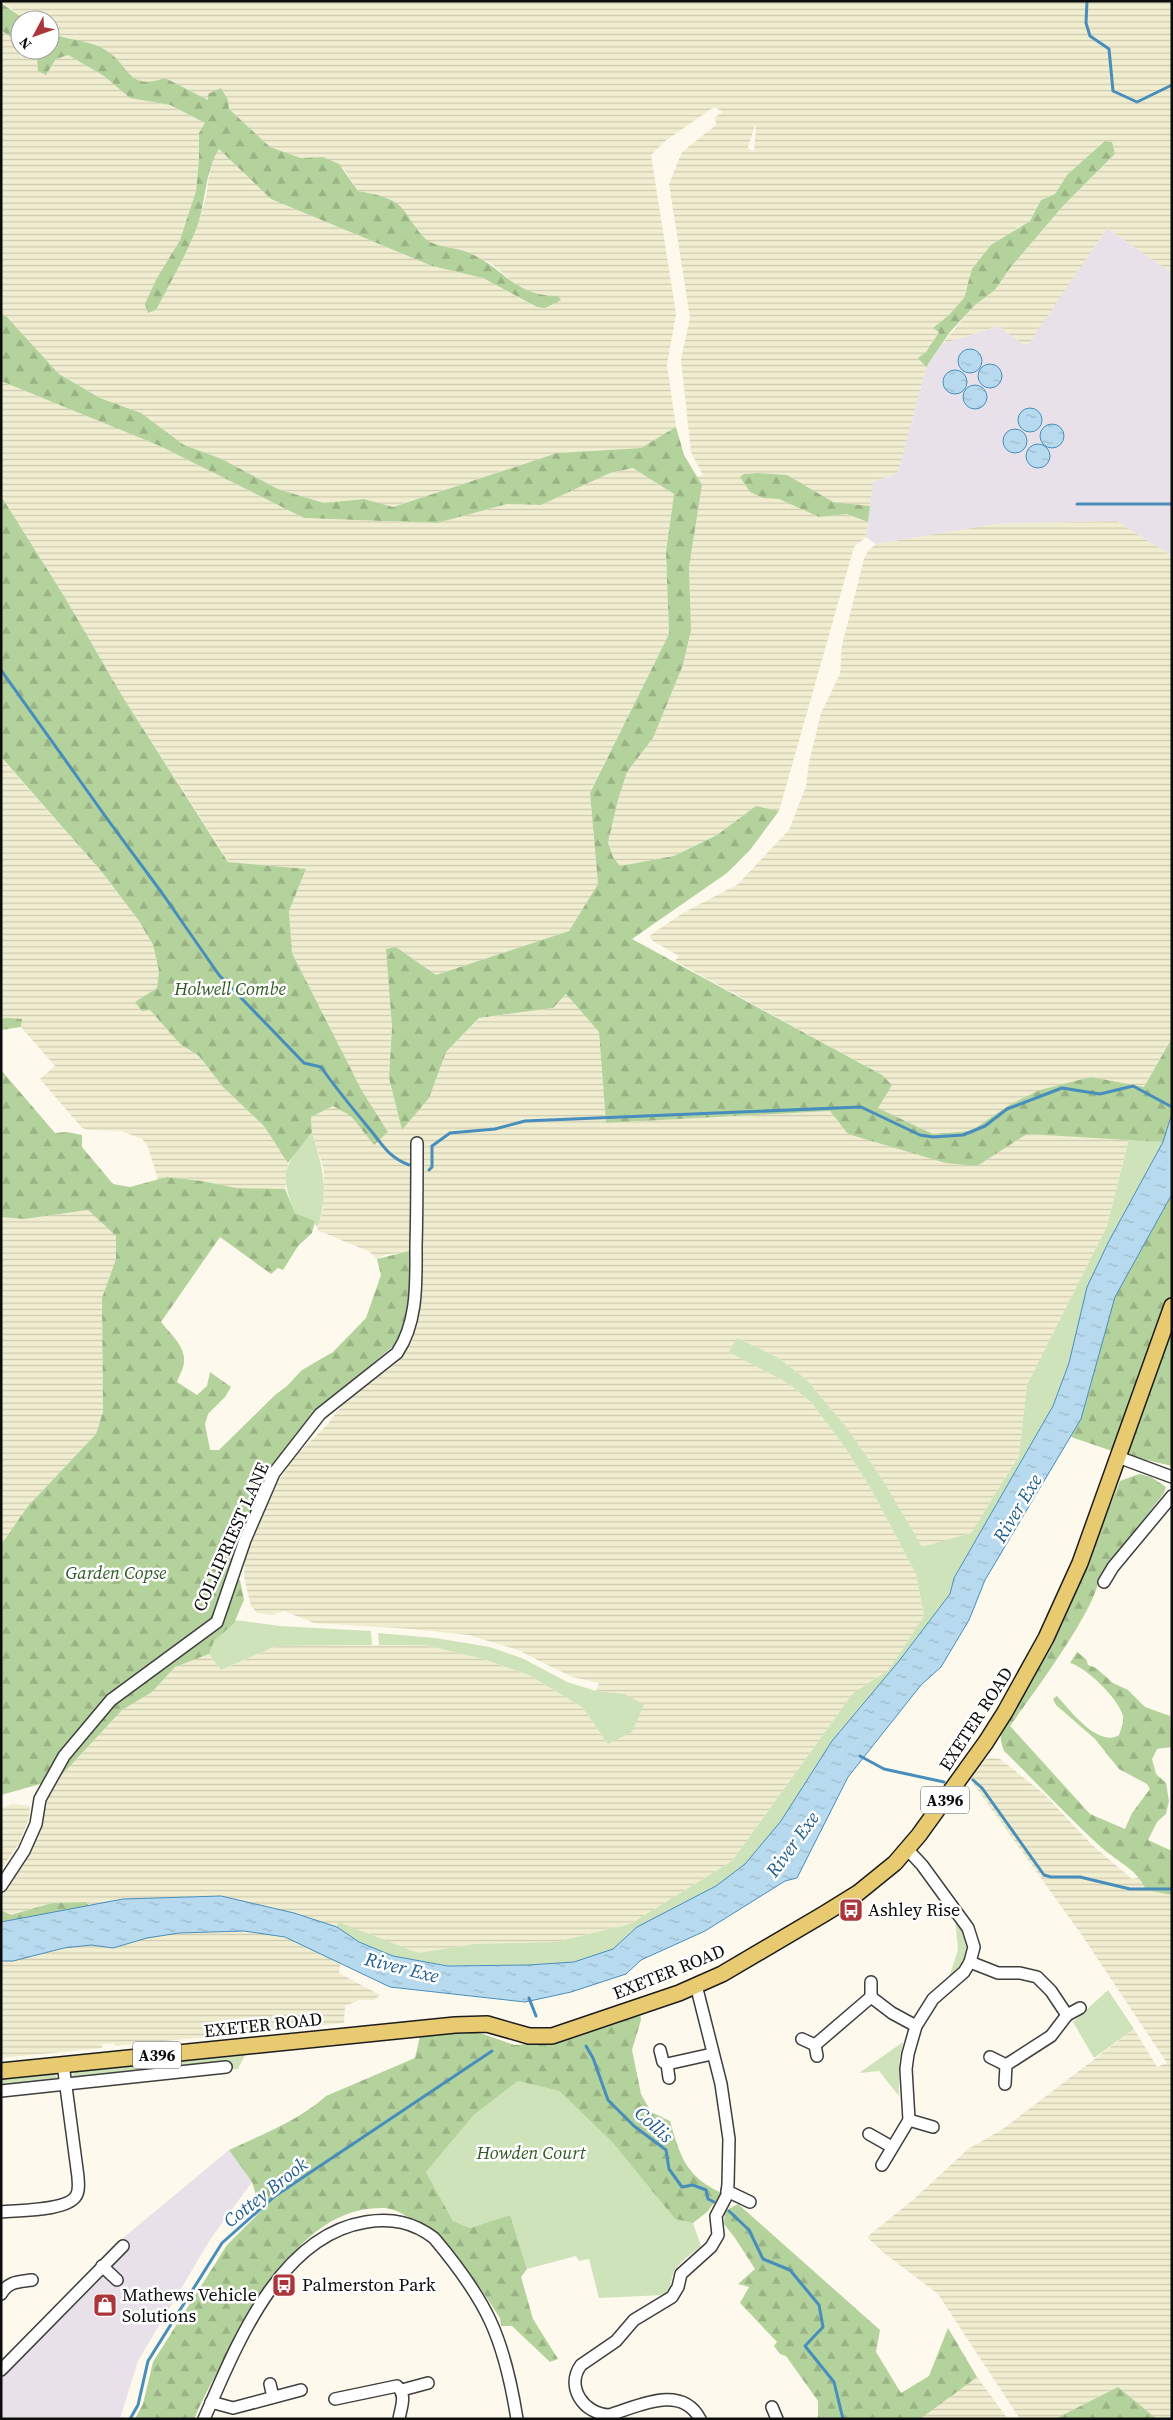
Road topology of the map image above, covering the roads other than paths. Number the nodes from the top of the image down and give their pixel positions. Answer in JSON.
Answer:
{"nodes":[{"id":1,"x":417,"y":1143,"type":"dead end"},
{"id":2,"x":1172,"y":1306,"type":"edge"},
{"id":3,"x":1118,"y":1457,"type":"junction"},
{"id":4,"x":1172,"y":1477,"type":"edge"},
{"id":5,"x":1172,"y":1496,"type":"edge"},
{"id":6,"x":1104,"y":1582,"type":"dead end"},
{"id":7,"x":908,"y":1850,"type":"junction"},
{"id":8,"x":1,"y":1886,"type":"edge"},
{"id":9,"x":970,"y":1962,"type":"junction"},
{"id":10,"x":871,"y":1982,"type":"dead end"},
{"id":11,"x":696,"y":1985,"type":"junction"},
{"id":12,"x":871,"y":1997,"type":"junction"},
{"id":13,"x":1080,"y":2008,"type":"dead end"},
{"id":14,"x":1067,"y":2015,"type":"junction"},
{"id":15,"x":916,"y":2026,"type":"junction"},
{"id":16,"x":802,"y":2039,"type":"dead end"},
{"id":17,"x":660,"y":2050,"type":"dead end"},
{"id":18,"x":712,"y":2054,"type":"junction"},
{"id":19,"x":990,"y":2057,"type":"dead end"},
{"id":20,"x":63,"y":2064,"type":"junction"},
{"id":21,"x":667,"y":2064,"type":"junction"},
{"id":22,"x":1006,"y":2065,"type":"junction"},
{"id":23,"x":226,"y":2067,"type":"dead end"},
{"id":24,"x":1,"y":2071,"type":"edge"},
{"id":25,"x":669,"y":2078,"type":"dead end"},
{"id":26,"x":66,"y":2083,"type":"junction"},
{"id":27,"x":1005,"y":2084,"type":"dead end"},
{"id":28,"x":1,"y":2091,"type":"edge"},
{"id":29,"x":909,"y":2120,"type":"junction"},
{"id":30,"x":933,"y":2127,"type":"dead end"},
{"id":31,"x":869,"y":2134,"type":"dead end"},
{"id":32,"x":892,"y":2147,"type":"junction"},
{"id":33,"x":882,"y":2165,"type":"dead end"},
{"id":34,"x":727,"y":2191,"type":"junction"},
{"id":35,"x":750,"y":2202,"type":"dead end"},
{"id":36,"x":1,"y":2212,"type":"edge"},
{"id":37,"x":123,"y":2246,"type":"dead end"},
{"id":38,"x":102,"y":2266,"type":"junction"},
{"id":39,"x":32,"y":2280,"type":"dead end"},
{"id":40,"x":116,"y":2280,"type":"dead end"},
{"id":41,"x":1,"y":2294,"type":"edge"},
{"id":42,"x":1,"y":2370,"type":"edge"},
{"id":43,"x":428,"y":2383,"type":"dead end"},
{"id":44,"x":270,"y":2384,"type":"dead end"},
{"id":45,"x":301,"y":2390,"type":"dead end"},
{"id":46,"x":402,"y":2390,"type":"junction"},
{"id":47,"x":273,"y":2397,"type":"junction"},
{"id":48,"x":335,"y":2399,"type":"dead end"},
{"id":49,"x":211,"y":2402,"type":"junction"},
{"id":50,"x":772,"y":2407,"type":"dead end"},
{"id":51,"x":204,"y":2419,"type":"edge"},
{"id":52,"x":399,"y":2419,"type":"edge"},
{"id":53,"x":517,"y":2419,"type":"edge"},
{"id":54,"x":700,"y":2419,"type":"edge"},
{"id":55,"x":777,"y":2419,"type":"edge"}],
"edges":[{"from":1,"to":8,"type":"street","name":"COLLIPRIEST LANE"},
{"from":2,"to":3,"type":"main road","name":"EXETER ROAD","number":"A396"},
{"from":3,"to":4,"type":"street"},
{"from":3,"to":7,"type":"main road","name":"EXETER ROAD","number":"A396"},
{"from":5,"to":6,"type":"street"},
{"from":7,"to":9,"type":"street"},
{"from":7,"to":11,"type":"main road","name":"EXETER ROAD","number":"A396"},
{"from":9,"to":14,"type":"street"},
{"from":9,"to":15,"type":"street"},
{"from":10,"to":12,"type":"street"},
{"from":11,"to":18,"type":"street"},
{"from":11,"to":20,"type":"main road","name":"EXETER ROAD","number":"A396"},
{"from":12,"to":15,"type":"street"},
{"from":12,"to":16,"type":"street"},
{"from":13,"to":14,"type":"street"},
{"from":14,"to":22,"type":"street"},
{"from":15,"to":29,"type":"street"},
{"from":17,"to":21,"type":"street"},
{"from":18,"to":21,"type":"street"},
{"from":18,"to":34,"type":"street"},
{"from":19,"to":22,"type":"street"},
{"from":20,"to":24,"type":"main road","name":"EXETER ROAD","number":"A396"},
{"from":20,"to":26,"type":"street"},
{"from":21,"to":25,"type":"street"},
{"from":22,"to":27,"type":"street"},
{"from":23,"to":26,"type":"street"},
{"from":26,"to":28,"type":"street"},
{"from":26,"to":36,"type":"street"},
{"from":29,"to":30,"type":"street"},
{"from":29,"to":32,"type":"street"},
{"from":31,"to":32,"type":"street"},
{"from":32,"to":33,"type":"street"},
{"from":34,"to":35,"type":"street"},
{"from":34,"to":54,"type":"street"},
{"from":37,"to":38,"type":"street"},
{"from":38,"to":40,"type":"street"},
{"from":38,"to":42,"type":"street"},
{"from":39,"to":41,"type":"street"},
{"from":43,"to":46,"type":"street"},
{"from":44,"to":47,"type":"street"},
{"from":45,"to":47,"type":"street"},
{"from":46,"to":48,"type":"street"},
{"from":46,"to":52,"type":"street"},
{"from":47,"to":49,"type":"street"},
{"from":49,"to":51,"type":"street"},
{"from":49,"to":53,"type":"street"},
{"from":50,"to":55,"type":"street"}]}
